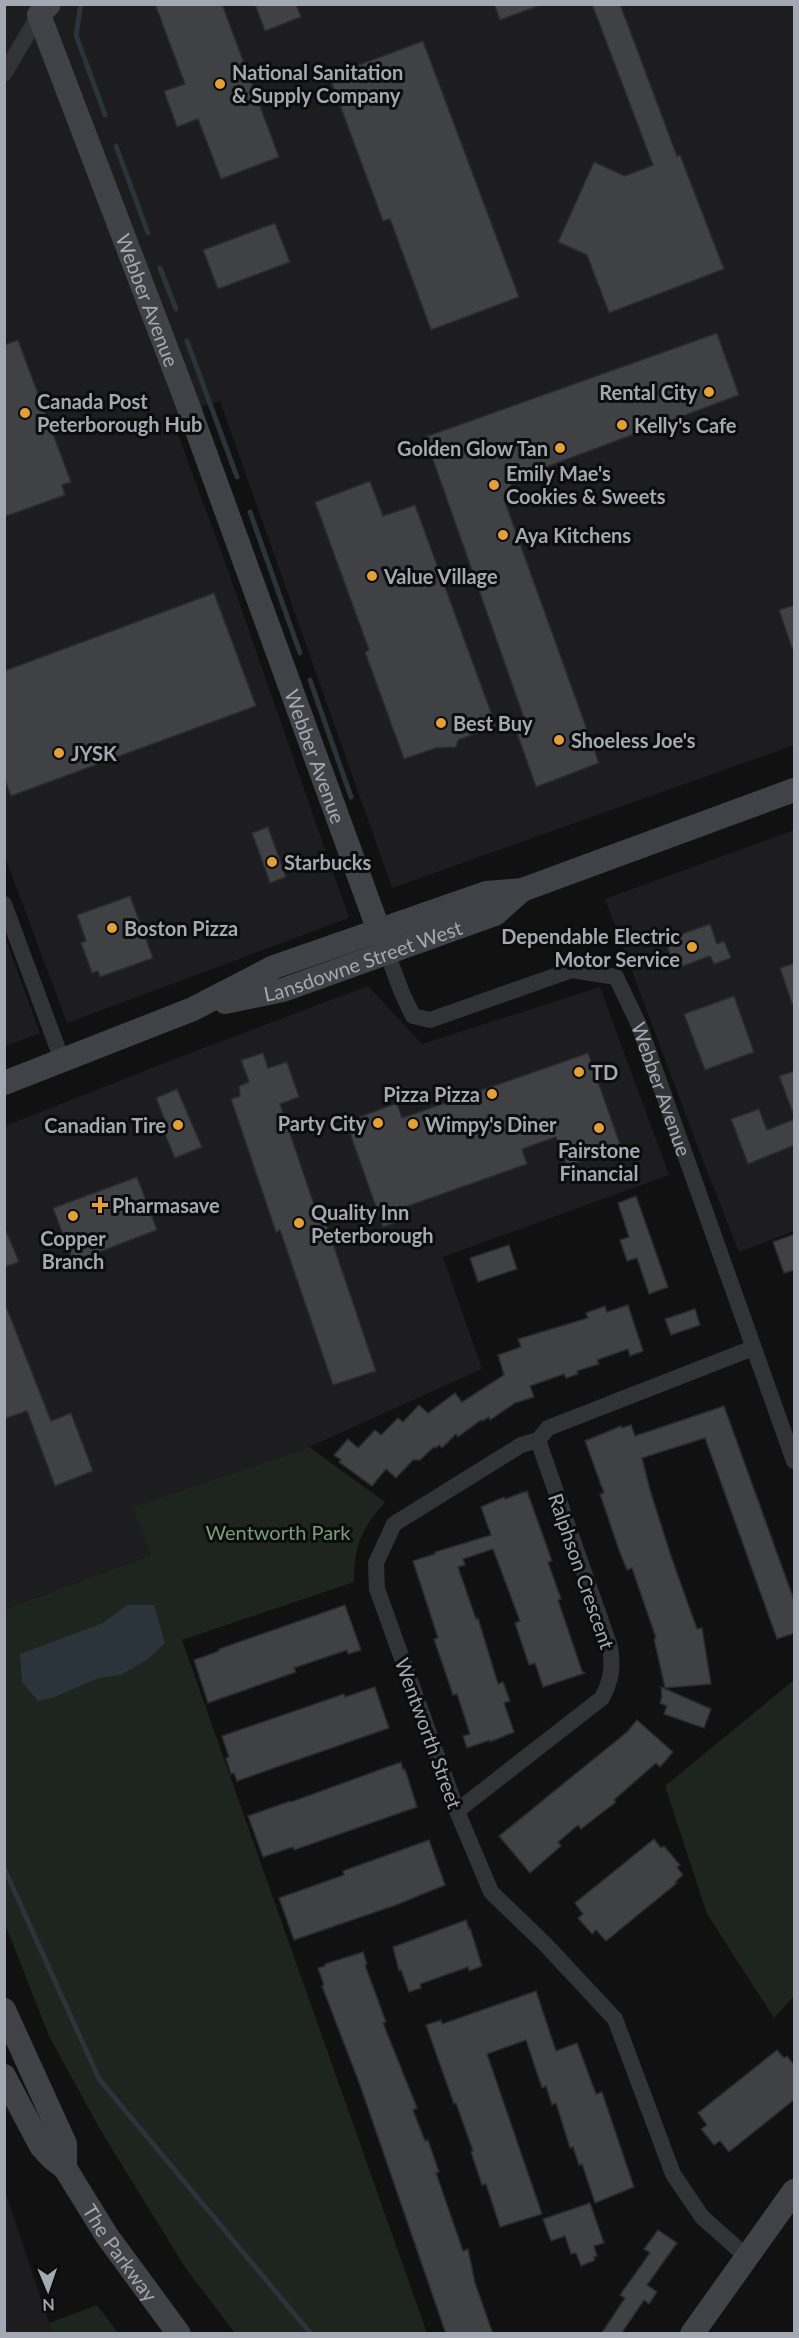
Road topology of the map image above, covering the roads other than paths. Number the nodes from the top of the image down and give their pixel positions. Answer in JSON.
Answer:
{"nodes":[{"id":1,"x":44,"y":10,"type":"edge"},
{"id":2,"x":4,"y":75,"type":"edge"},
{"id":3,"x":795,"y":790,"type":"edge"},
{"id":4,"x":522,"y":890,"type":"junction"},
{"id":5,"x":4,"y":904,"type":"edge"},
{"id":6,"x":378,"y":930,"type":"junction"},
{"id":7,"x":387,"y":953,"type":"junction"},
{"id":8,"x":193,"y":1009,"type":"junction"},
{"id":9,"x":62,"y":1060,"type":"junction"},
{"id":10,"x":4,"y":1083,"type":"edge"},
{"id":11,"x":753,"y":1348,"type":"junction"},
{"id":12,"x":538,"y":1440,"type":"junction"},
{"id":13,"x":795,"y":1461,"type":"edge"},
{"id":14,"x":457,"y":1811,"type":"junction"},
{"id":15,"x":4,"y":2010,"type":"edge"},
{"id":16,"x":28,"y":2063,"type":"junction"},
{"id":17,"x":4,"y":2075,"type":"edge"},
{"id":18,"x":65,"y":2168,"type":"junction"},
{"id":19,"x":795,"y":2191,"type":"edge"},
{"id":20,"x":747,"y":2257,"type":"junction"},
{"id":21,"x":179,"y":2334,"type":"edge"},
{"id":22,"x":692,"y":2334,"type":"edge"}],
"edges":[{"from":1,"to":2,"type":"street"},
{"from":1,"to":6,"type":"main road","name":"Webber Avenue"},
{"from":3,"to":4,"type":"main road","name":"Lansdowne Street West"},
{"from":4,"to":6,"type":"main road","name":"Lansdowne Street West"},
{"from":4,"to":7,"type":"main road","name":"Lansdowne Street West"},
{"from":5,"to":9,"type":"street"},
{"from":6,"to":7,"type":"main road","name":"Webber Avenue"},
{"from":6,"to":8,"type":"main road","name":"Lansdowne Street West"},
{"from":7,"to":8,"type":"main road","name":"Lansdowne Street West"},
{"from":7,"to":11,"type":"street","name":"Webber Avenue"},
{"from":8,"to":9,"type":"main road","name":"Lansdowne Street West"},
{"from":9,"to":10,"type":"main road","name":"Lansdowne Street West"},
{"from":11,"to":12,"type":"street","name":"Wentworth Street"},
{"from":11,"to":13,"type":"street","name":"Webber Avenue"},
{"from":12,"to":14,"type":"street","name":"Ralphson Crescent"},
{"from":12,"to":14,"type":"street","name":"Wentworth Street"},
{"from":14,"to":20,"type":"street","name":"Wentworth Street"},
{"from":15,"to":16,"type":"main road","name":"The Parkway"},
{"from":16,"to":17,"type":"street"},
{"from":16,"to":18,"type":"main road","name":"The Parkway"},
{"from":17,"to":18,"type":"main road","name":"The Parkway"},
{"from":18,"to":21,"type":"main road","name":"The Parkway"},
{"from":19,"to":20,"type":"main road"},
{"from":20,"to":22,"type":"main road"}]}
